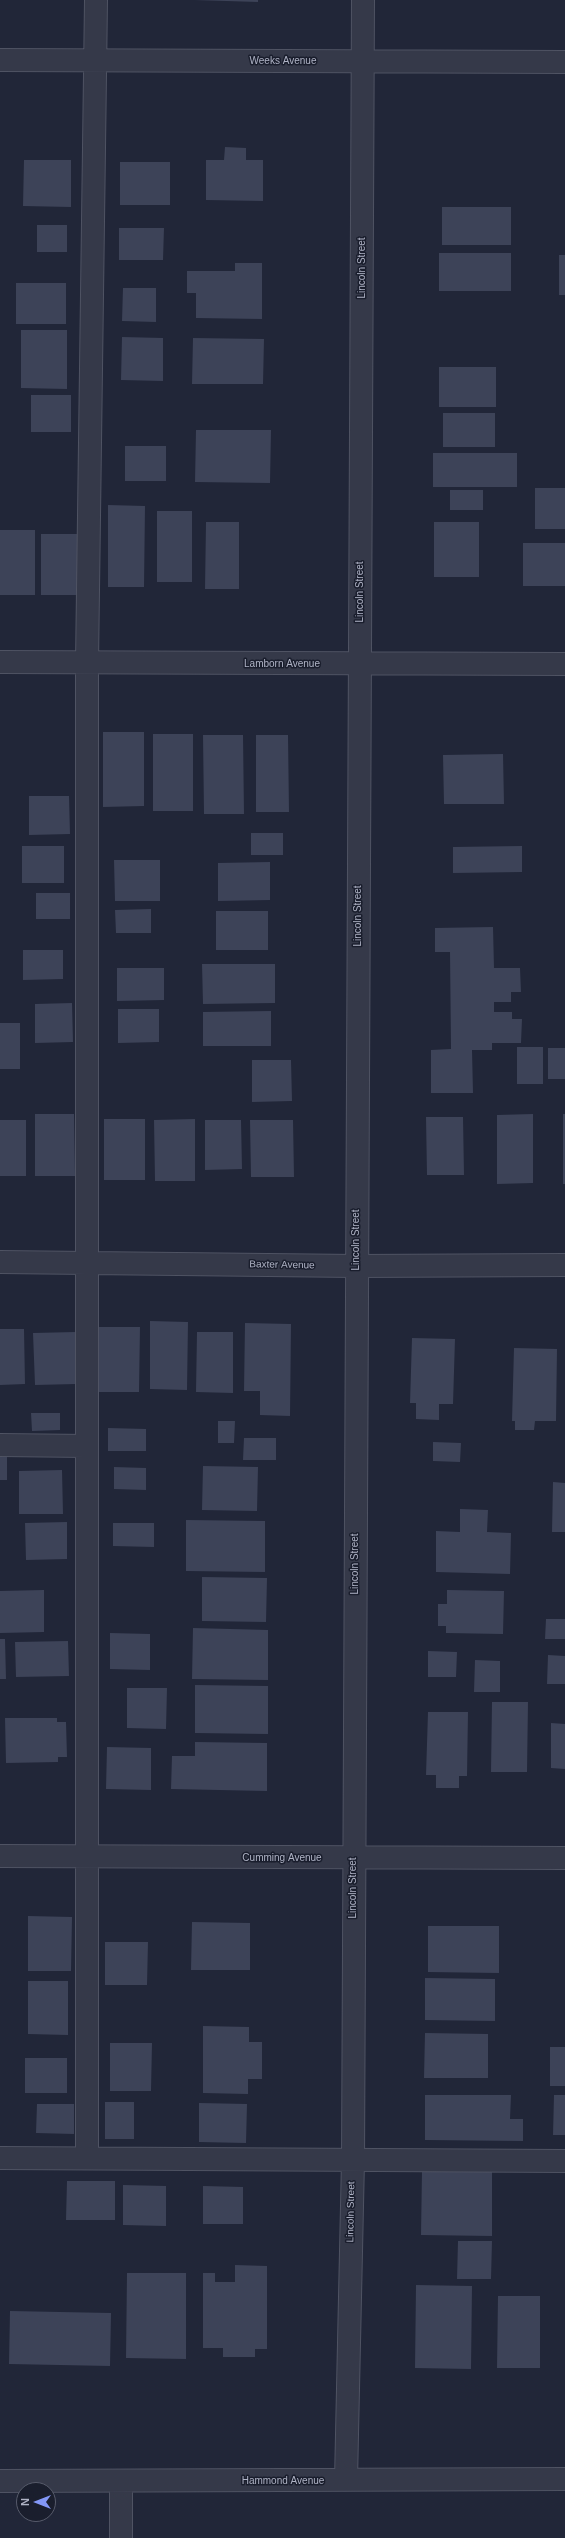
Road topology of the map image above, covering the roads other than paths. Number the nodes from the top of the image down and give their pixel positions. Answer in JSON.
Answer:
{"nodes":[{"id":1,"x":96,"y":0,"type":"edge"},
{"id":2,"x":363,"y":0,"type":"edge"},
{"id":3,"x":0,"y":60,"type":"edge"},
{"id":4,"x":95,"y":60,"type":"junction"},
{"id":5,"x":363,"y":61,"type":"junction"},
{"id":6,"x":565,"y":62,"type":"edge"},
{"id":7,"x":0,"y":662,"type":"edge"},
{"id":8,"x":87,"y":663,"type":"junction"},
{"id":9,"x":360,"y":664,"type":"junction"},
{"id":10,"x":565,"y":664,"type":"edge"},
{"id":11,"x":0,"y":1262,"type":"edge"},
{"id":12,"x":86,"y":1263,"type":"junction"},
{"id":13,"x":565,"y":1265,"type":"edge"},
{"id":14,"x":356,"y":1266,"type":"junction"},
{"id":15,"x":0,"y":1445,"type":"edge"},
{"id":16,"x":87,"y":1446,"type":"junction"},
{"id":17,"x":0,"y":1856,"type":"edge"},
{"id":18,"x":88,"y":1856,"type":"junction"},
{"id":19,"x":353,"y":1858,"type":"junction"},
{"id":20,"x":565,"y":1858,"type":"edge"},
{"id":21,"x":0,"y":2158,"type":"edge"},
{"id":22,"x":87,"y":2158,"type":"junction"},
{"id":23,"x":353,"y":2160,"type":"junction"},
{"id":24,"x":565,"y":2161,"type":"edge"},
{"id":25,"x":565,"y":2479,"type":"edge"},
{"id":26,"x":346,"y":2480,"type":"junction"},
{"id":27,"x":0,"y":2481,"type":"edge"},
{"id":28,"x":121,"y":2481,"type":"junction"},
{"id":29,"x":121,"y":2538,"type":"edge"}],
"edges":[{"from":1,"to":4,"type":"street"},
{"from":2,"to":5,"type":"street","name":"Lincoln Street"},
{"from":3,"to":4,"type":"street","name":"Weeks Avenue"},
{"from":4,"to":5,"type":"street","name":"Weeks Avenue"},
{"from":4,"to":8,"type":"street"},
{"from":5,"to":6,"type":"street","name":"Weeks Avenue"},
{"from":5,"to":9,"type":"street","name":"Lincoln Street"},
{"from":7,"to":8,"type":"street","name":"Lamborn Avenue"},
{"from":8,"to":9,"type":"street","name":"Lamborn Avenue"},
{"from":8,"to":12,"type":"street"},
{"from":9,"to":10,"type":"street","name":"Lamborn Avenue"},
{"from":9,"to":14,"type":"street","name":"Lincoln Street"},
{"from":11,"to":12,"type":"street","name":"Baxter Avenue"},
{"from":12,"to":14,"type":"street","name":"Baxter Avenue"},
{"from":12,"to":16,"type":"street"},
{"from":13,"to":14,"type":"street","name":"Baxter Avenue"},
{"from":14,"to":19,"type":"street","name":"Lincoln Street"},
{"from":15,"to":16,"type":"street"},
{"from":16,"to":18,"type":"street"},
{"from":17,"to":18,"type":"street","name":"Cumming Avenue"},
{"from":18,"to":19,"type":"street","name":"Cumming Avenue"},
{"from":18,"to":22,"type":"street"},
{"from":19,"to":20,"type":"street","name":"Cumming Avenue"},
{"from":19,"to":23,"type":"street","name":"Lincoln Street"},
{"from":21,"to":22,"type":"street"},
{"from":22,"to":23,"type":"street"},
{"from":23,"to":24,"type":"street"},
{"from":23,"to":26,"type":"street","name":"Lincoln Street"},
{"from":25,"to":26,"type":"street","name":"Hammond Avenue"},
{"from":26,"to":28,"type":"street","name":"Hammond Avenue"},
{"from":27,"to":28,"type":"street","name":"Hammond Avenue"},
{"from":28,"to":29,"type":"street"}]}
